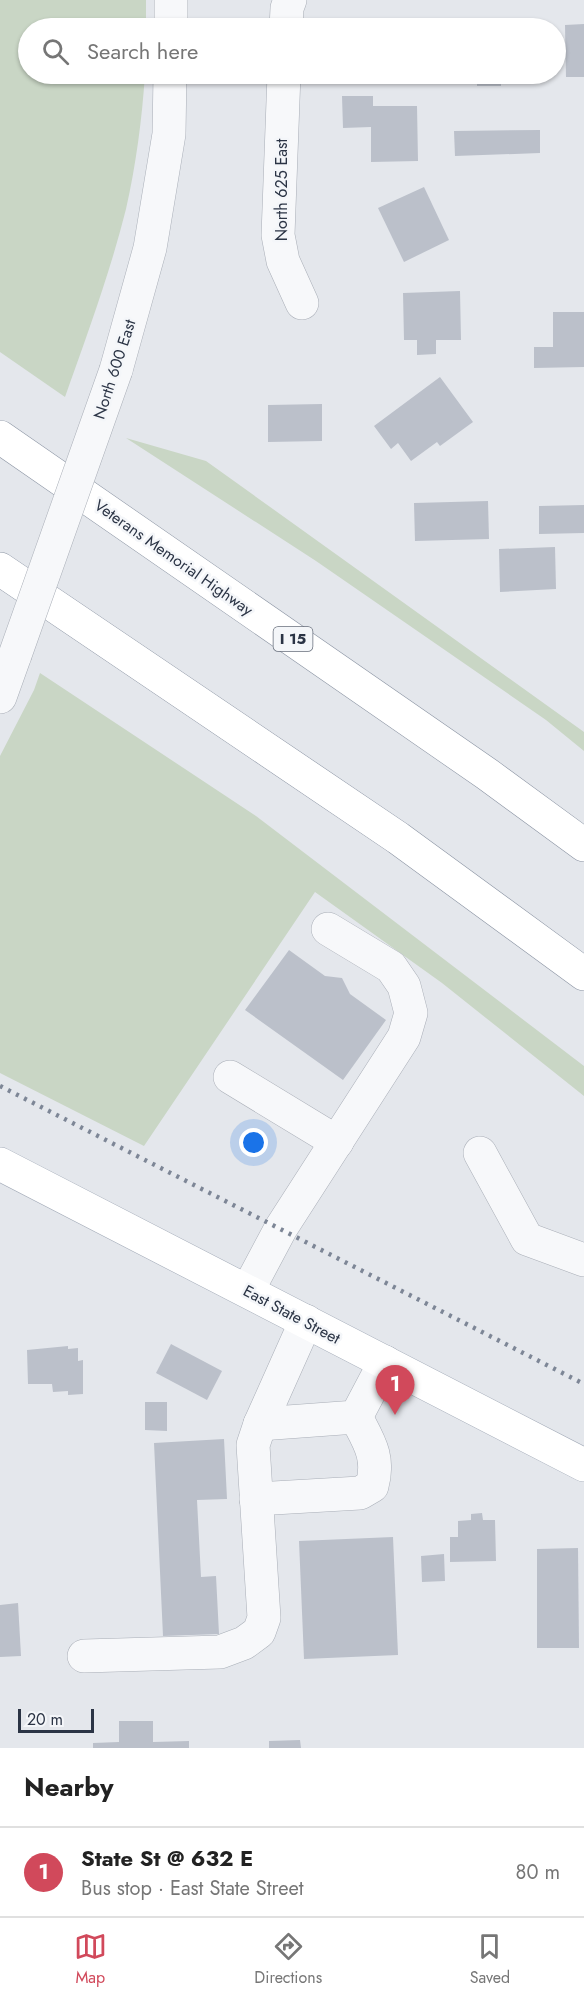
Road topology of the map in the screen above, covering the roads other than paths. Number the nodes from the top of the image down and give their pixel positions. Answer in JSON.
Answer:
{"nodes":[{"id":1,"x":171,"y":0,"type":"edge"},
{"id":2,"x":290,"y":0,"type":"edge"},
{"id":3,"x":171,"y":18,"type":"edge"},
{"id":4,"x":286,"y":18,"type":"edge"},
{"id":5,"x":170,"y":84,"type":"edge"},
{"id":6,"x":284,"y":84,"type":"edge"},
{"id":7,"x":302,"y":303,"type":"dead end"},
{"id":8,"x":0,"y":437,"type":"edge"},
{"id":9,"x":0,"y":569,"type":"edge"},
{"id":10,"x":0,"y":698,"type":"edge"},
{"id":11,"x":584,"y":844,"type":"edge"},
{"id":12,"x":328,"y":928,"type":"dead end"},
{"id":13,"x":584,"y":974,"type":"edge"},
{"id":14,"x":230,"y":1077,"type":"dead end"},
{"id":15,"x":337,"y":1142,"type":"junction"},
{"id":16,"x":480,"y":1153,"type":"dead end"},
{"id":17,"x":0,"y":1164,"type":"edge"},
{"id":18,"x":584,"y":1260,"type":"edge"},
{"id":19,"x":248,"y":1290,"type":"junction"},
{"id":20,"x":306,"y":1321,"type":"junction"},
{"id":21,"x":385,"y":1362,"type":"junction"},
{"id":22,"x":356,"y":1417,"type":"junction"},
{"id":23,"x":260,"y":1424,"type":"junction"},
{"id":24,"x":584,"y":1465,"type":"edge"},
{"id":25,"x":256,"y":1499,"type":"junction"},
{"id":26,"x":84,"y":1656,"type":"dead end"}],
"edges":[{"from":1,"to":3,"type":"street"},
{"from":2,"to":4,"type":"street"},
{"from":5,"to":10,"type":"street","name":"North 600 East","bridge":true},
{"from":6,"to":7,"type":"street","name":"North 625 East"},
{"from":8,"to":11,"type":"main road","name":"Veterans Memorial Highway","number":"I 15"},
{"from":9,"to":13,"type":"main road"},
{"from":12,"to":15,"type":"street"},
{"from":14,"to":15,"type":"street"},
{"from":15,"to":19,"type":"street"},
{"from":16,"to":18,"type":"street"},
{"from":17,"to":19,"type":"main road","name":"East State Street"},
{"from":19,"to":20,"type":"main road","name":"East State Street"},
{"from":20,"to":21,"type":"main road","name":"East State Street"},
{"from":20,"to":23,"type":"street"},
{"from":21,"to":22,"type":"street"},
{"from":21,"to":24,"type":"main road","name":"East State Street"},
{"from":22,"to":23,"type":"street"},
{"from":22,"to":25,"type":"street"},
{"from":23,"to":25,"type":"street"},
{"from":25,"to":26,"type":"street"}]}
